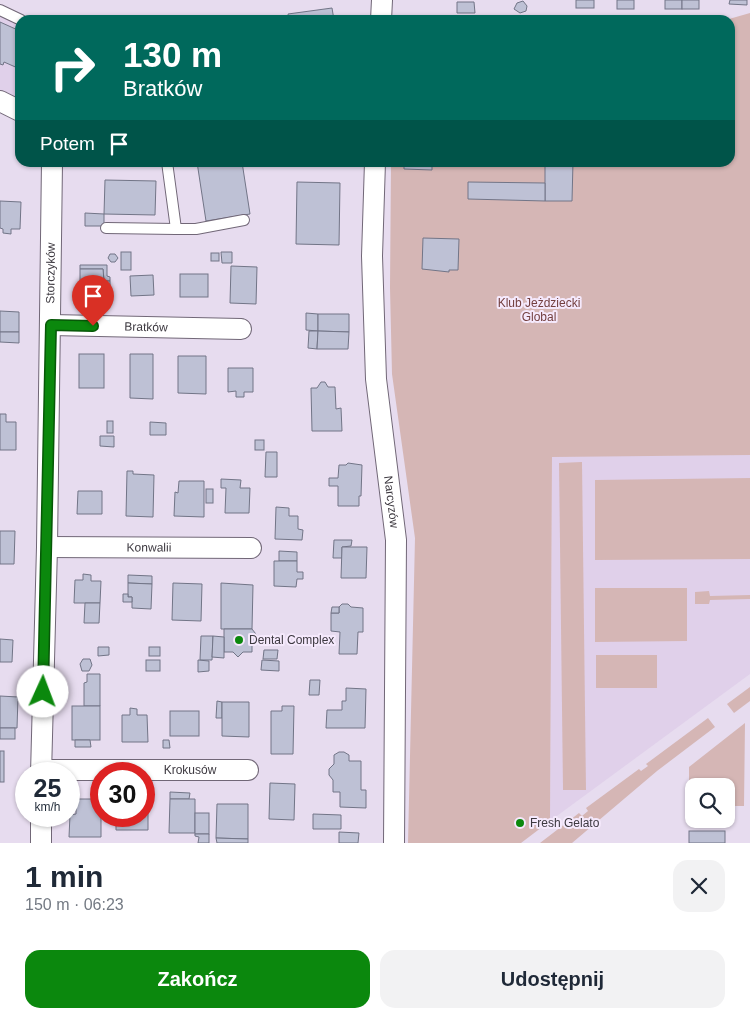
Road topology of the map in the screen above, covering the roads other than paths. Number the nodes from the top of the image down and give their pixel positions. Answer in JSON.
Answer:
{"nodes":[{"id":1,"x":382,"y":0,"type":"edge"},
{"id":2,"x":0,"y":10,"type":"edge"},
{"id":3,"x":381,"y":15,"type":"edge"},
{"id":4,"x":15,"y":17,"type":"edge"},
{"id":5,"x":0,"y":101,"type":"edge"},
{"id":6,"x":15,"y":108,"type":"edge"},
{"id":7,"x":52,"y":167,"type":"edge"},
{"id":8,"x":168,"y":167,"type":"edge"},
{"id":9,"x":375,"y":167,"type":"edge"},
{"id":10,"x":244,"y":220,"type":"dead end"},
{"id":11,"x":106,"y":228,"type":"dead end"},
{"id":12,"x":176,"y":229,"type":"junction"},
{"id":13,"x":51,"y":325,"type":"junction"},
{"id":14,"x":241,"y":329,"type":"dead end"},
{"id":15,"x":47,"y":547,"type":"junction"},
{"id":16,"x":251,"y":548,"type":"dead end"},
{"id":17,"x":41,"y":762,"type":"edge"},
{"id":18,"x":248,"y":770,"type":"dead end"},
{"id":19,"x":80,"y":772,"type":"edge"},
{"id":20,"x":41,"y":827,"type":"edge"},
{"id":21,"x":41,"y":843,"type":"edge"},
{"id":22,"x":394,"y":843,"type":"edge"}],
"edges":[{"from":1,"to":3,"type":"street"},
{"from":2,"to":4,"type":"lane"},
{"from":5,"to":6,"type":"street"},
{"from":7,"to":13,"type":"street","name":"Storczyków"},
{"from":8,"to":12,"type":"lane"},
{"from":9,"to":22,"type":"street","name":"Narcyzów"},
{"from":10,"to":12,"type":"lane"},
{"from":11,"to":12,"type":"lane"},
{"from":13,"to":14,"type":"street","name":"Bratków"},
{"from":13,"to":15,"type":"street","name":"Storczyków"},
{"from":15,"to":16,"type":"street","name":"Konwalii"},
{"from":15,"to":17,"type":"street","name":"Storczyków"},
{"from":18,"to":19,"type":"street","name":"Krokusów"},
{"from":20,"to":21,"type":"street"}]}
